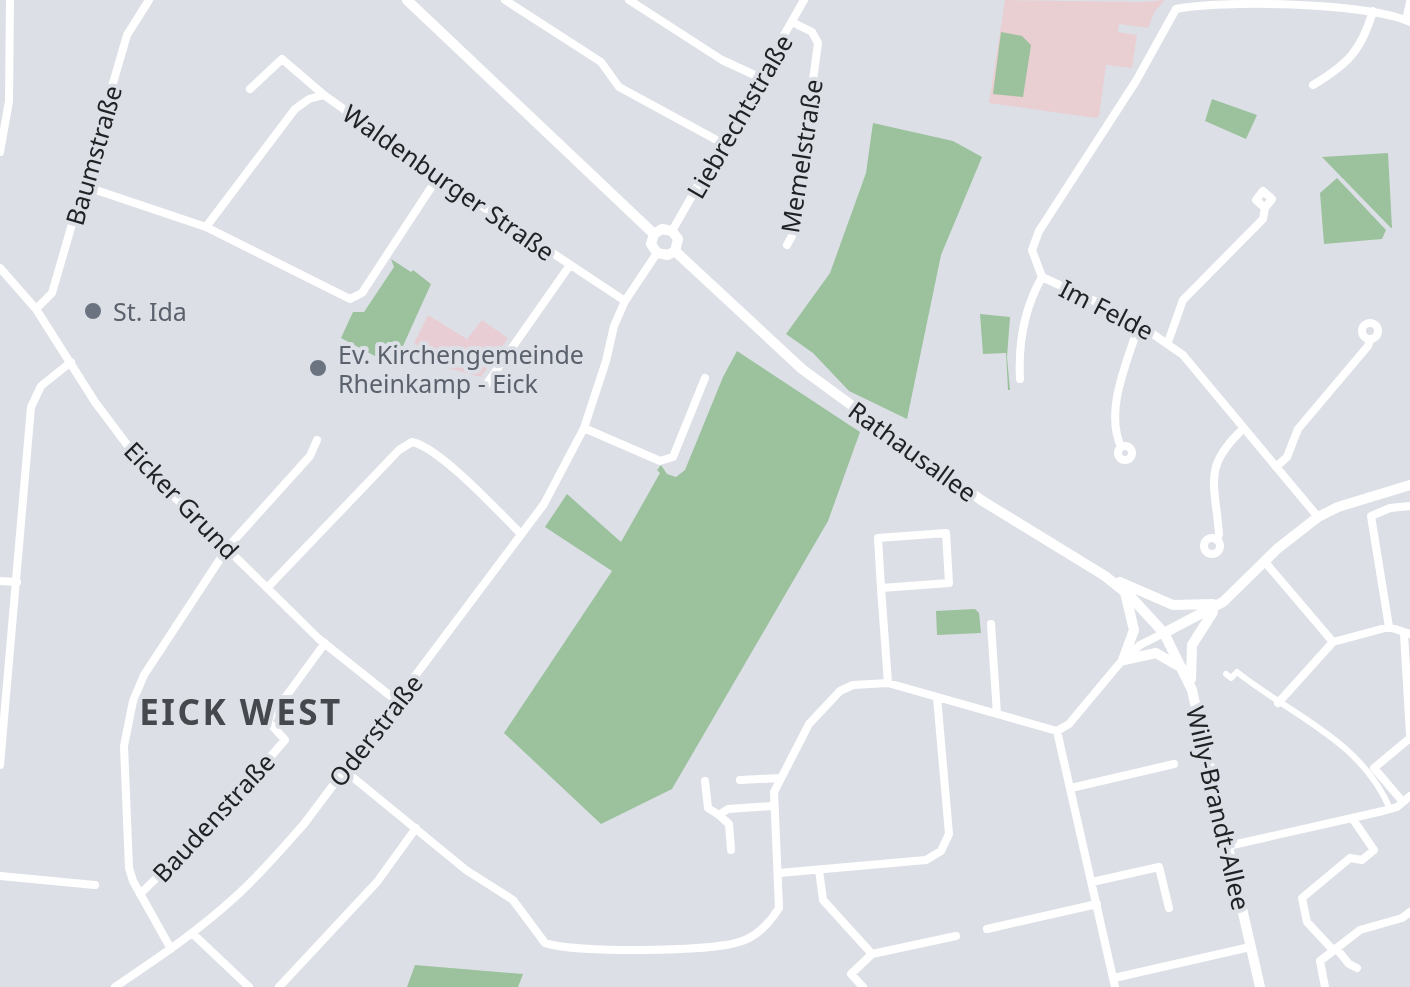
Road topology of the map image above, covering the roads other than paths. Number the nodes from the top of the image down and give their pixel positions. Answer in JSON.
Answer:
{"nodes":[{"id":1,"x":10,"y":0,"type":"edge"},
{"id":2,"x":149,"y":0,"type":"edge"},
{"id":3,"x":407,"y":0,"type":"edge"},
{"id":4,"x":505,"y":0,"type":"edge"},
{"id":5,"x":629,"y":0,"type":"edge"},
{"id":6,"x":804,"y":0,"type":"edge"},
{"id":7,"x":1410,"y":2,"type":"edge"},
{"id":8,"x":1373,"y":11,"type":"junction"},
{"id":9,"x":1408,"y":21,"type":"edge"},
{"id":10,"x":792,"y":22,"type":"junction"},
{"id":11,"x":762,"y":78,"type":"junction"},
{"id":12,"x":1313,"y":85,"type":"dead end"},
{"id":13,"x":250,"y":88,"type":"dead end"},
{"id":14,"x":324,"y":95,"type":"junction"},
{"id":15,"x":724,"y":144,"type":"junction"},
{"id":16,"x":0,"y":152,"type":"edge"},
{"id":17,"x":438,"y":177,"type":"junction"},
{"id":18,"x":84,"y":186,"type":"junction"},
{"id":19,"x":1265,"y":208,"type":"dead end"},
{"id":20,"x":206,"y":227,"type":"junction"},
{"id":21,"x":672,"y":231,"type":"junction"},
{"id":22,"x":654,"y":234,"type":"junction"},
{"id":23,"x":787,"y":245,"type":"dead end"},
{"id":24,"x":674,"y":251,"type":"junction"},
{"id":25,"x":656,"y":253,"type":"junction"},
{"id":26,"x":570,"y":265,"type":"junction"},
{"id":27,"x":0,"y":268,"type":"edge"},
{"id":28,"x":1042,"y":277,"type":"junction"},
{"id":29,"x":625,"y":301,"type":"junction"},
{"id":30,"x":36,"y":309,"type":"junction"},
{"id":31,"x":1139,"y":324,"type":"junction"},
{"id":32,"x":1370,"y":340,"type":"dead end"},
{"id":33,"x":1168,"y":342,"type":"junction"},
{"id":34,"x":71,"y":362,"type":"junction"},
{"id":35,"x":705,"y":378,"type":"dead end"},
{"id":36,"x":1020,"y":379,"type":"dead end"},
{"id":37,"x":486,"y":385,"type":"dead end"},
{"id":38,"x":584,"y":428,"type":"junction"},
{"id":39,"x":1244,"y":428,"type":"junction"},
{"id":40,"x":317,"y":440,"type":"dead end"},
{"id":41,"x":1120,"y":447,"type":"dead end"},
{"id":42,"x":1276,"y":467,"type":"junction"},
{"id":43,"x":1410,"y":485,"type":"edge"},
{"id":44,"x":1410,"y":506,"type":"edge"},
{"id":45,"x":1318,"y":517,"type":"junction"},
{"id":46,"x":521,"y":534,"type":"junction"},
{"id":47,"x":1216,"y":540,"type":"dead end"},
{"id":48,"x":228,"y":547,"type":"junction"},
{"id":49,"x":1265,"y":562,"type":"junction"},
{"id":50,"x":1105,"y":576,"type":"junction"},
{"id":51,"x":0,"y":581,"type":"edge"},
{"id":52,"x":16,"y":582,"type":"junction"},
{"id":53,"x":267,"y":588,"type":"junction"},
{"id":54,"x":881,"y":588,"type":"junction"},
{"id":55,"x":1125,"y":591,"type":"junction"},
{"id":56,"x":1220,"y":604,"type":"junction"},
{"id":57,"x":991,"y":624,"type":"dead end"},
{"id":58,"x":1388,"y":627,"type":"junction"},
{"id":59,"x":1164,"y":633,"type":"junction"},
{"id":60,"x":1407,"y":634,"type":"edge"},
{"id":61,"x":1333,"y":642,"type":"junction"},
{"id":62,"x":325,"y":644,"type":"junction"},
{"id":63,"x":1123,"y":660,"type":"junction"},
{"id":64,"x":1183,"y":668,"type":"junction"},
{"id":65,"x":1226,"y":674,"type":"dead end"},
{"id":66,"x":888,"y":683,"type":"junction"},
{"id":67,"x":4,"y":688,"type":"edge"},
{"id":68,"x":1192,"y":690,"type":"junction"},
{"id":69,"x":937,"y":697,"type":"junction"},
{"id":70,"x":398,"y":702,"type":"junction"},
{"id":71,"x":1278,"y":703,"type":"junction"},
{"id":72,"x":998,"y":714,"type":"junction"},
{"id":73,"x":1057,"y":731,"type":"junction"},
{"id":74,"x":1410,"y":736,"type":"edge"},
{"id":75,"x":1174,"y":764,"type":"dead end"},
{"id":76,"x":0,"y":766,"type":"edge"},
{"id":77,"x":344,"y":770,"type":"junction"},
{"id":78,"x":780,"y":778,"type":"junction"},
{"id":79,"x":740,"y":780,"type":"dead end"},
{"id":80,"x":706,"y":781,"type":"dead end"},
{"id":81,"x":1071,"y":788,"type":"junction"},
{"id":82,"x":1406,"y":800,"type":"edge"},
{"id":83,"x":774,"y":806,"type":"junction"},
{"id":84,"x":1390,"y":809,"type":"junction"},
{"id":85,"x":719,"y":815,"type":"junction"},
{"id":86,"x":1352,"y":818,"type":"junction"},
{"id":87,"x":416,"y":828,"type":"junction"},
{"id":88,"x":1228,"y":846,"type":"junction"},
{"id":89,"x":731,"y":850,"type":"dead end"},
{"id":90,"x":818,"y":870,"type":"junction"},
{"id":91,"x":779,"y":873,"type":"junction"},
{"id":92,"x":0,"y":876,"type":"edge"},
{"id":93,"x":1092,"y":882,"type":"junction"},
{"id":94,"x":95,"y":885,"type":"dead end"},
{"id":95,"x":140,"y":894,"type":"junction"},
{"id":96,"x":1098,"y":904,"type":"junction"},
{"id":97,"x":1169,"y":908,"type":"dead end"},
{"id":98,"x":1410,"y":912,"type":"edge"},
{"id":99,"x":987,"y":929,"type":"dead end"},
{"id":100,"x":192,"y":934,"type":"junction"},
{"id":101,"x":956,"y":936,"type":"dead end"},
{"id":102,"x":1250,"y":947,"type":"junction"},
{"id":103,"x":172,"y":948,"type":"junction"},
{"id":104,"x":1334,"y":949,"type":"junction"},
{"id":105,"x":872,"y":954,"type":"junction"},
{"id":106,"x":1357,"y":968,"type":"dead end"},
{"id":107,"x":1114,"y":983,"type":"edge"},
{"id":108,"x":114,"y":987,"type":"edge"},
{"id":109,"x":249,"y":987,"type":"edge"},
{"id":110,"x":280,"y":987,"type":"edge"},
{"id":111,"x":862,"y":987,"type":"edge"},
{"id":112,"x":1260,"y":987,"type":"edge"},
{"id":113,"x":1325,"y":987,"type":"edge"}],
"edges":[{"from":1,"to":16,"type":"street"},
{"from":2,"to":18,"type":"street","name":"Baumstraße"},
{"from":3,"to":22,"type":"street"},
{"from":4,"to":15,"type":"street"},
{"from":5,"to":11,"type":"street"},
{"from":6,"to":10,"type":"street","name":"Liebrechtstraße"},
{"from":7,"to":9,"type":"street"},
{"from":8,"to":9,"type":"street"},
{"from":8,"to":12,"type":"street"},
{"from":8,"to":28,"type":"street","name":"Im Felde"},
{"from":10,"to":11,"type":"street","name":"Liebrechtstraße"},
{"from":10,"to":23,"type":"street","name":"Memelstraße"},
{"from":11,"to":15,"type":"street","name":"Liebrechtstraße"},
{"from":13,"to":14,"type":"street"},
{"from":14,"to":17,"type":"street","name":"Waldenburger Straße"},
{"from":14,"to":20,"type":"street","name":"Waldenburger Straße"},
{"from":15,"to":21,"type":"street","name":"Liebrechtstraße"},
{"from":17,"to":20,"type":"street"},
{"from":17,"to":26,"type":"street","name":"Waldenburger Straße"},
{"from":18,"to":20,"type":"street"},
{"from":18,"to":30,"type":"street","name":"Baumstraße"},
{"from":19,"to":33,"type":"street"},
{"from":21,"to":22,"type":"street"},
{"from":21,"to":24,"type":"street"},
{"from":22,"to":25,"type":"street"},
{"from":24,"to":25,"type":"street"},
{"from":24,"to":50,"type":"street","name":"Rathausallee"},
{"from":25,"to":29,"type":"street","name":"Oderstraße"},
{"from":26,"to":29,"type":"street","name":"Waldenburger Straße"},
{"from":26,"to":37,"type":"street"},
{"from":27,"to":30,"type":"street","name":"Eicker Grund"},
{"from":28,"to":31,"type":"street","name":"Im Felde"},
{"from":28,"to":36,"type":"street"},
{"from":29,"to":38,"type":"street","name":"Oderstraße"},
{"from":30,"to":34,"type":"street","name":"Eicker Grund"},
{"from":31,"to":33,"type":"street","name":"Im Felde"},
{"from":31,"to":41,"type":"street"},
{"from":32,"to":42,"type":"street"},
{"from":33,"to":39,"type":"street","name":"Im Felde"},
{"from":34,"to":48,"type":"street","name":"Eicker Grund"},
{"from":34,"to":52,"type":"street"},
{"from":35,"to":38,"type":"street"},
{"from":38,"to":46,"type":"street","name":"Oderstraße"},
{"from":39,"to":42,"type":"street","name":"Im Felde"},
{"from":39,"to":47,"type":"street"},
{"from":40,"to":48,"type":"street"},
{"from":42,"to":45,"type":"street","name":"Im Felde"},
{"from":43,"to":45,"type":"street"},
{"from":44,"to":58,"type":"street"},
{"from":45,"to":49,"type":"street"},
{"from":46,"to":53,"type":"street"},
{"from":46,"to":70,"type":"street","name":"Oderstraße"},
{"from":48,"to":53,"type":"street","name":"Eicker Grund"},
{"from":48,"to":95,"type":"street"},
{"from":49,"to":56,"type":"street"},
{"from":49,"to":61,"type":"street"},
{"from":50,"to":55,"type":"street","name":"Rathausallee"},
{"from":50,"to":56,"type":"street"},
{"from":51,"to":52,"type":"street"},
{"from":52,"to":67,"type":"street"},
{"from":53,"to":62,"type":"street","name":"Eicker Grund"},
{"from":54,"to":54,"type":"street"},
{"from":54,"to":66,"type":"street"},
{"from":55,"to":59,"type":"street","name":"Rathausallee"},
{"from":55,"to":63,"type":"street"},
{"from":56,"to":59,"type":"street"},
{"from":56,"to":68,"type":"street"},
{"from":57,"to":72,"type":"street"},
{"from":58,"to":60,"type":"street"},
{"from":58,"to":61,"type":"street"},
{"from":59,"to":63,"type":"street"},
{"from":59,"to":64,"type":"street","name":"Willy-Brandt-Allee"},
{"from":60,"to":74,"type":"street"},
{"from":61,"to":71,"type":"street"},
{"from":62,"to":70,"type":"street","name":"Eicker Grund"},
{"from":62,"to":95,"type":"street","name":"Baudenstraße"},
{"from":63,"to":64,"type":"street"},
{"from":63,"to":73,"type":"street"},
{"from":64,"to":68,"type":"street","name":"Willy-Brandt-Allee"},
{"from":65,"to":71,"type":"street"},
{"from":66,"to":69,"type":"street"},
{"from":66,"to":78,"type":"street"},
{"from":67,"to":76,"type":"street"},
{"from":68,"to":88,"type":"street","name":"Willy-Brandt-Allee"},
{"from":69,"to":72,"type":"street"},
{"from":69,"to":90,"type":"street"},
{"from":70,"to":77,"type":"street","name":"Oderstraße"},
{"from":71,"to":84,"type":"street"},
{"from":72,"to":73,"type":"street"},
{"from":73,"to":81,"type":"street"},
{"from":74,"to":82,"type":"street"},
{"from":75,"to":81,"type":"street"},
{"from":77,"to":87,"type":"street"},
{"from":77,"to":100,"type":"street","name":"Oderstraße"},
{"from":78,"to":79,"type":"street"},
{"from":78,"to":83,"type":"street"},
{"from":80,"to":85,"type":"street"},
{"from":81,"to":93,"type":"street"},
{"from":82,"to":84,"type":"street"},
{"from":83,"to":85,"type":"street"},
{"from":83,"to":91,"type":"street"},
{"from":84,"to":86,"type":"street"},
{"from":85,"to":89,"type":"street"},
{"from":86,"to":88,"type":"street"},
{"from":86,"to":104,"type":"street"},
{"from":87,"to":91,"type":"street"},
{"from":87,"to":110,"type":"street"},
{"from":88,"to":102,"type":"street","name":"Willy-Brandt-Allee"},
{"from":90,"to":91,"type":"street"},
{"from":90,"to":105,"type":"street"},
{"from":92,"to":94,"type":"street"},
{"from":93,"to":96,"type":"street"},
{"from":93,"to":97,"type":"street"},
{"from":95,"to":103,"type":"street"},
{"from":96,"to":99,"type":"street"},
{"from":96,"to":107,"type":"street"},
{"from":98,"to":104,"type":"street"},
{"from":100,"to":103,"type":"street","name":"Oderstraße"},
{"from":100,"to":109,"type":"street"},
{"from":101,"to":105,"type":"street"},
{"from":102,"to":107,"type":"street"},
{"from":102,"to":112,"type":"street","name":"Willy-Brandt-Allee"},
{"from":103,"to":108,"type":"street","name":"Oderstraße"},
{"from":104,"to":106,"type":"street"},
{"from":104,"to":113,"type":"street"},
{"from":105,"to":111,"type":"street"}]}
